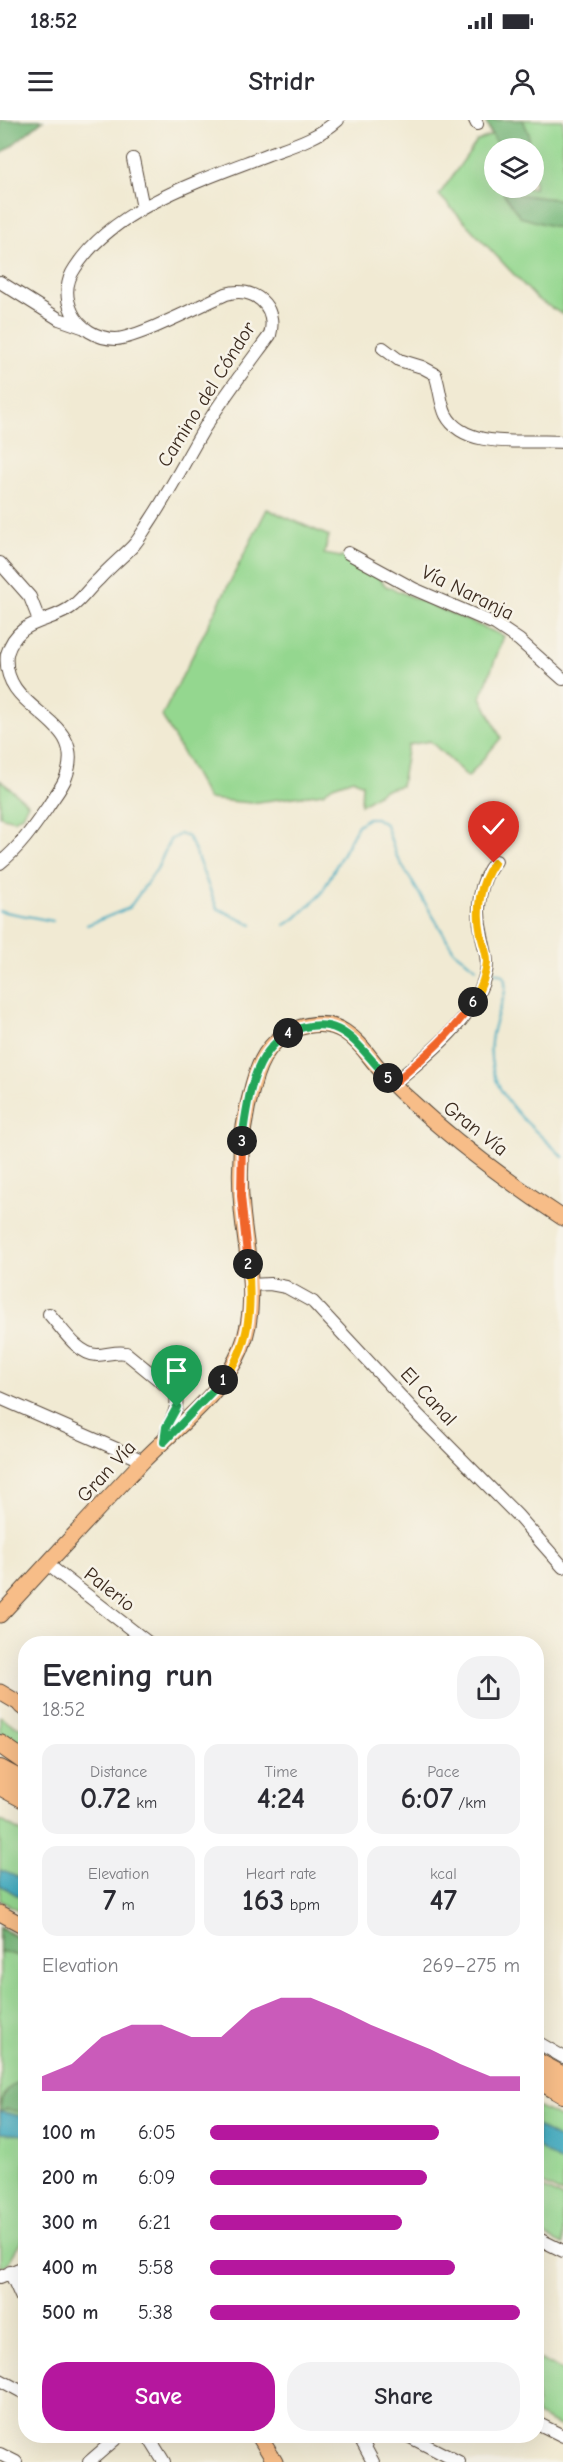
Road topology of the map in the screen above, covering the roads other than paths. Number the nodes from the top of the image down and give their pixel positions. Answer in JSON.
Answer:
{"nodes":[{"id":1,"x":338,"y":120,"type":"edge"},
{"id":2,"x":133,"y":159,"type":"dead end"},
{"id":3,"x":143,"y":208,"type":"junction"},
{"id":4,"x":0,"y":282,"type":"edge"},
{"id":5,"x":83,"y":327,"type":"junction"},
{"id":6,"x":383,"y":348,"type":"dead end"},
{"id":7,"x":563,"y":442,"type":"edge"},
{"id":8,"x":348,"y":552,"type":"dead end"},
{"id":9,"x":0,"y":563,"type":"edge"},
{"id":10,"x":39,"y":620,"type":"junction"},
{"id":11,"x":2,"y":665,"type":"edge"},
{"id":12,"x":563,"y":679,"type":"edge"},
{"id":13,"x":496,"y":861,"type":"dead end"},
{"id":14,"x":0,"y":863,"type":"edge"},
{"id":15,"x":393,"y":1084,"type":"junction"},
{"id":16,"x":563,"y":1218,"type":"edge"},
{"id":17,"x":250,"y":1285,"type":"junction"},
{"id":18,"x":49,"y":1314,"type":"dead end"},
{"id":19,"x":0,"y":1398,"type":"edge"},
{"id":20,"x":164,"y":1442,"type":"junction"},
{"id":21,"x":144,"y":1461,"type":"junction"},
{"id":22,"x":47,"y":1564,"type":"junction"},
{"id":23,"x":563,"y":1567,"type":"edge"},
{"id":24,"x":0,"y":1615,"type":"edge"},
{"id":25,"x":140,"y":1636,"type":"edge"},
{"id":26,"x":0,"y":1692,"type":"edge"},
{"id":27,"x":18,"y":1703,"type":"edge"},
{"id":28,"x":0,"y":1740,"type":"edge"},
{"id":29,"x":0,"y":1744,"type":"edge"},
{"id":30,"x":18,"y":1750,"type":"edge"},
{"id":31,"x":18,"y":1756,"type":"edge"},
{"id":32,"x":0,"y":1769,"type":"edge"},
{"id":33,"x":18,"y":1779,"type":"edge"},
{"id":34,"x":0,"y":1786,"type":"edge"},
{"id":35,"x":18,"y":1796,"type":"edge"},
{"id":36,"x":0,"y":1913,"type":"edge"},
{"id":37,"x":18,"y":1923,"type":"edge"},
{"id":38,"x":544,"y":2046,"type":"edge"},
{"id":39,"x":563,"y":2057,"type":"edge"},
{"id":40,"x":544,"y":2066,"type":"edge"},
{"id":41,"x":563,"y":2076,"type":"edge"},
{"id":42,"x":544,"y":2083,"type":"edge"},
{"id":43,"x":563,"y":2094,"type":"edge"},
{"id":44,"x":544,"y":2242,"type":"edge"},
{"id":45,"x":563,"y":2251,"type":"edge"},
{"id":46,"x":5,"y":2275,"type":"edge"},
{"id":47,"x":18,"y":2295,"type":"edge"},
{"id":48,"x":0,"y":2380,"type":"edge"},
{"id":49,"x":18,"y":2390,"type":"edge"},
{"id":50,"x":544,"y":2426,"type":"edge"},
{"id":51,"x":563,"y":2436,"type":"edge"},
{"id":52,"x":109,"y":2443,"type":"edge"},
{"id":53,"x":152,"y":2443,"type":"edge"},
{"id":54,"x":252,"y":2443,"type":"edge"},
{"id":55,"x":263,"y":2443,"type":"edge"},
{"id":56,"x":363,"y":2443,"type":"edge"},
{"id":57,"x":422,"y":2443,"type":"edge"},
{"id":58,"x":0,"y":2454,"type":"edge"},
{"id":59,"x":16,"y":2462,"type":"edge"},
{"id":60,"x":89,"y":2462,"type":"edge"},
{"id":61,"x":164,"y":2462,"type":"edge"},
{"id":62,"x":264,"y":2462,"type":"edge"},
{"id":63,"x":275,"y":2462,"type":"edge"},
{"id":64,"x":373,"y":2462,"type":"edge"},
{"id":65,"x":459,"y":2462,"type":"edge"}],
"edges":[{"from":1,"to":3,"type":"street"},
{"from":2,"to":3,"type":"street"},
{"from":3,"to":5,"type":"street"},
{"from":4,"to":5,"type":"street"},
{"from":5,"to":10,"type":"street","name":"Camino del Cóndor"},
{"from":6,"to":7,"type":"street"},
{"from":8,"to":12,"type":"street","name":"Vía Naranja"},
{"from":9,"to":10,"type":"street"},
{"from":10,"to":11,"type":"street","name":"Camino del Cóndor"},
{"from":11,"to":14,"type":"street","name":"Camino del Cóndor"},
{"from":13,"to":15,"type":"street"},
{"from":15,"to":16,"type":"main road","name":"Gran Vía"},
{"from":15,"to":17,"type":"main road","name":"Gran Vía"},
{"from":17,"to":20,"type":"main road","name":"Gran Vía"},
{"from":17,"to":23,"type":"street","name":"El Canal"},
{"from":18,"to":20,"type":"street"},
{"from":19,"to":21,"type":"street"},
{"from":20,"to":21,"type":"main road","name":"Gran Vía"},
{"from":21,"to":22,"type":"main road","name":"Gran Vía"},
{"from":22,"to":24,"type":"main road","name":"Gran Vía"},
{"from":22,"to":25,"type":"street","name":"Palerio"},
{"from":26,"to":27,"type":"main road"},
{"from":28,"to":30,"type":"street"},
{"from":29,"to":31,"type":"highway"},
{"from":32,"to":33,"type":"highway"},
{"from":34,"to":35,"type":"highway"},
{"from":36,"to":37,"type":"main road"},
{"from":38,"to":39,"type":"street"},
{"from":40,"to":41,"type":"highway"},
{"from":42,"to":43,"type":"highway"},
{"from":44,"to":45,"type":"street"},
{"from":46,"to":47,"type":"street"},
{"from":48,"to":49,"type":"street"},
{"from":50,"to":51,"type":"street"},
{"from":52,"to":60,"type":"street"},
{"from":53,"to":61,"type":"street"},
{"from":54,"to":62,"type":"main road"},
{"from":55,"to":63,"type":"main road"},
{"from":56,"to":64,"type":"street"},
{"from":57,"to":65,"type":"street"},
{"from":58,"to":59,"type":"street"}]}
